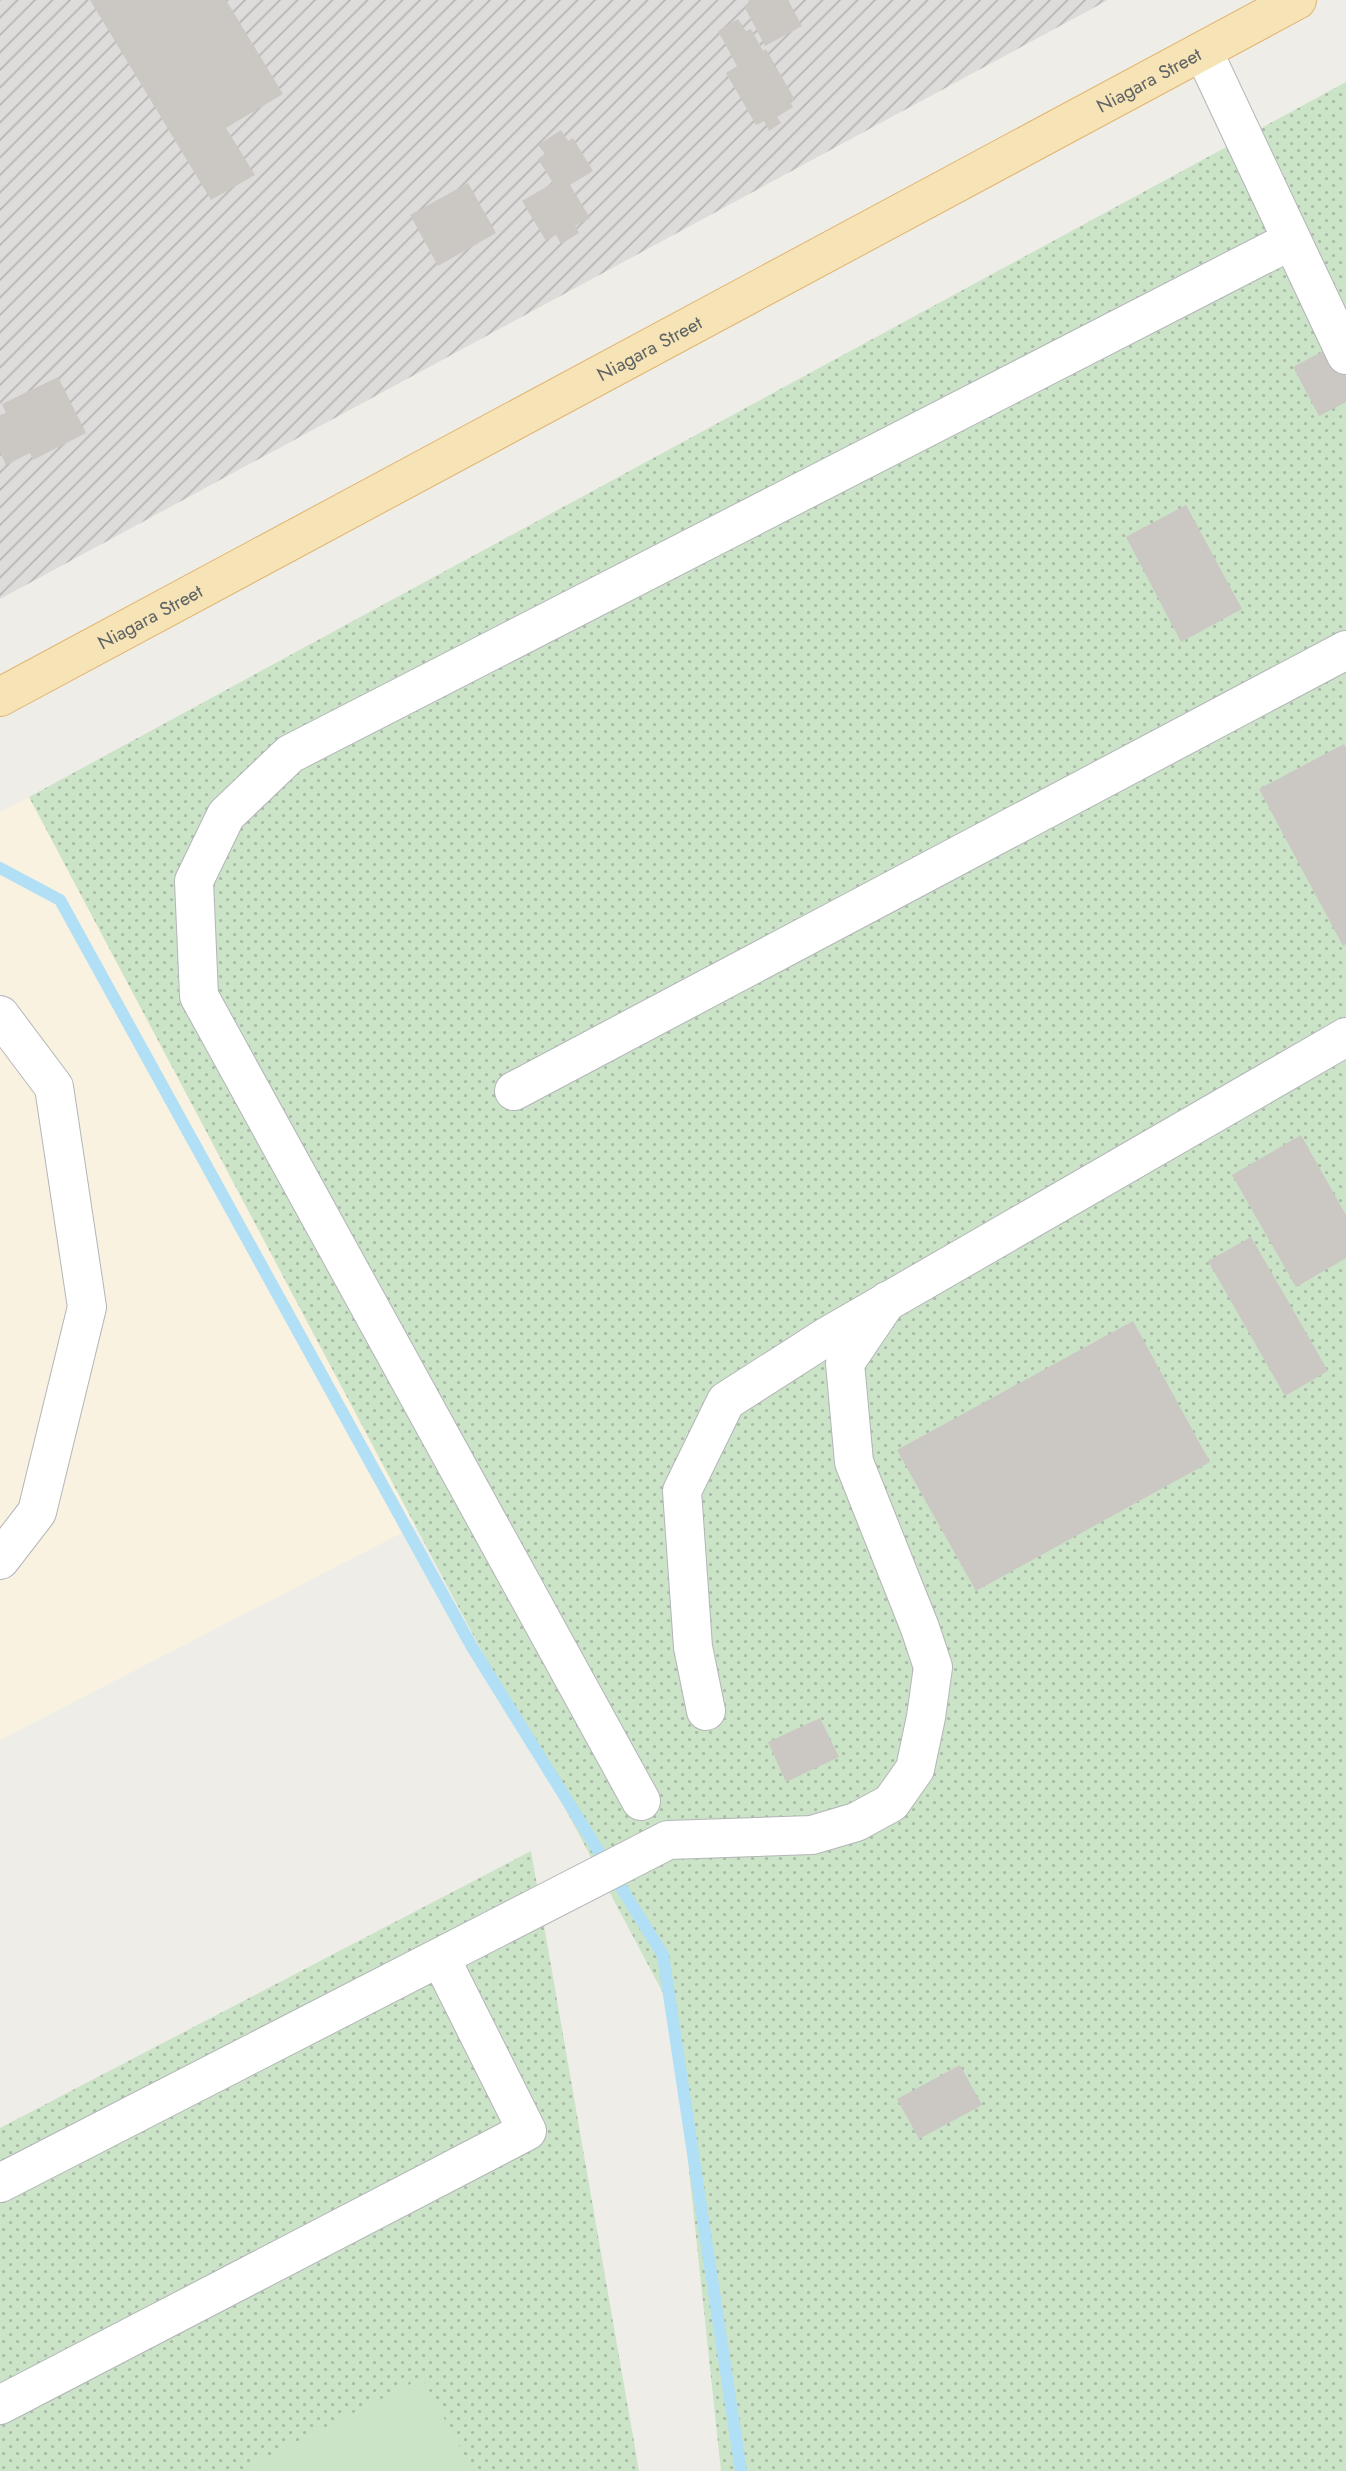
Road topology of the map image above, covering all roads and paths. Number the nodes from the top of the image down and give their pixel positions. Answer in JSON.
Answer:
{"nodes":[{"id":1,"x":1297,"y":0,"type":"edge"},
{"id":2,"x":1203,"y":51,"type":"junction"},
{"id":3,"x":1292,"y":240,"type":"junction"},
{"id":4,"x":1346,"y":355,"type":"edge"},
{"id":5,"x":1346,"y":650,"type":"edge"},
{"id":6,"x":0,"y":697,"type":"edge"},
{"id":7,"x":0,"y":1016,"type":"edge"},
{"id":8,"x":1346,"y":1037,"type":"edge"},
{"id":9,"x":514,"y":1091,"type":"dead end"},
{"id":10,"x":887,"y":1301,"type":"junction"},
{"id":11,"x":0,"y":1560,"type":"edge"},
{"id":12,"x":706,"y":1710,"type":"dead end"},
{"id":13,"x":641,"y":1801,"type":"dead end"},
{"id":14,"x":440,"y":1957,"type":"junction"},
{"id":15,"x":0,"y":2183,"type":"edge"},
{"id":16,"x":0,"y":2405,"type":"edge"}],
"edges":[{"from":1,"to":2,"type":"main road","name":"Niagara Street"},
{"from":2,"to":3,"type":"lane"},
{"from":2,"to":6,"type":"main road","name":"Niagara Street"},
{"from":3,"to":4,"type":"lane"},
{"from":3,"to":13,"type":"lane"},
{"from":5,"to":9,"type":"lane"},
{"from":7,"to":11,"type":"lane"},
{"from":8,"to":10,"type":"lane"},
{"from":10,"to":12,"type":"lane"},
{"from":10,"to":14,"type":"lane"},
{"from":14,"to":15,"type":"lane"},
{"from":14,"to":16,"type":"lane"}]}
